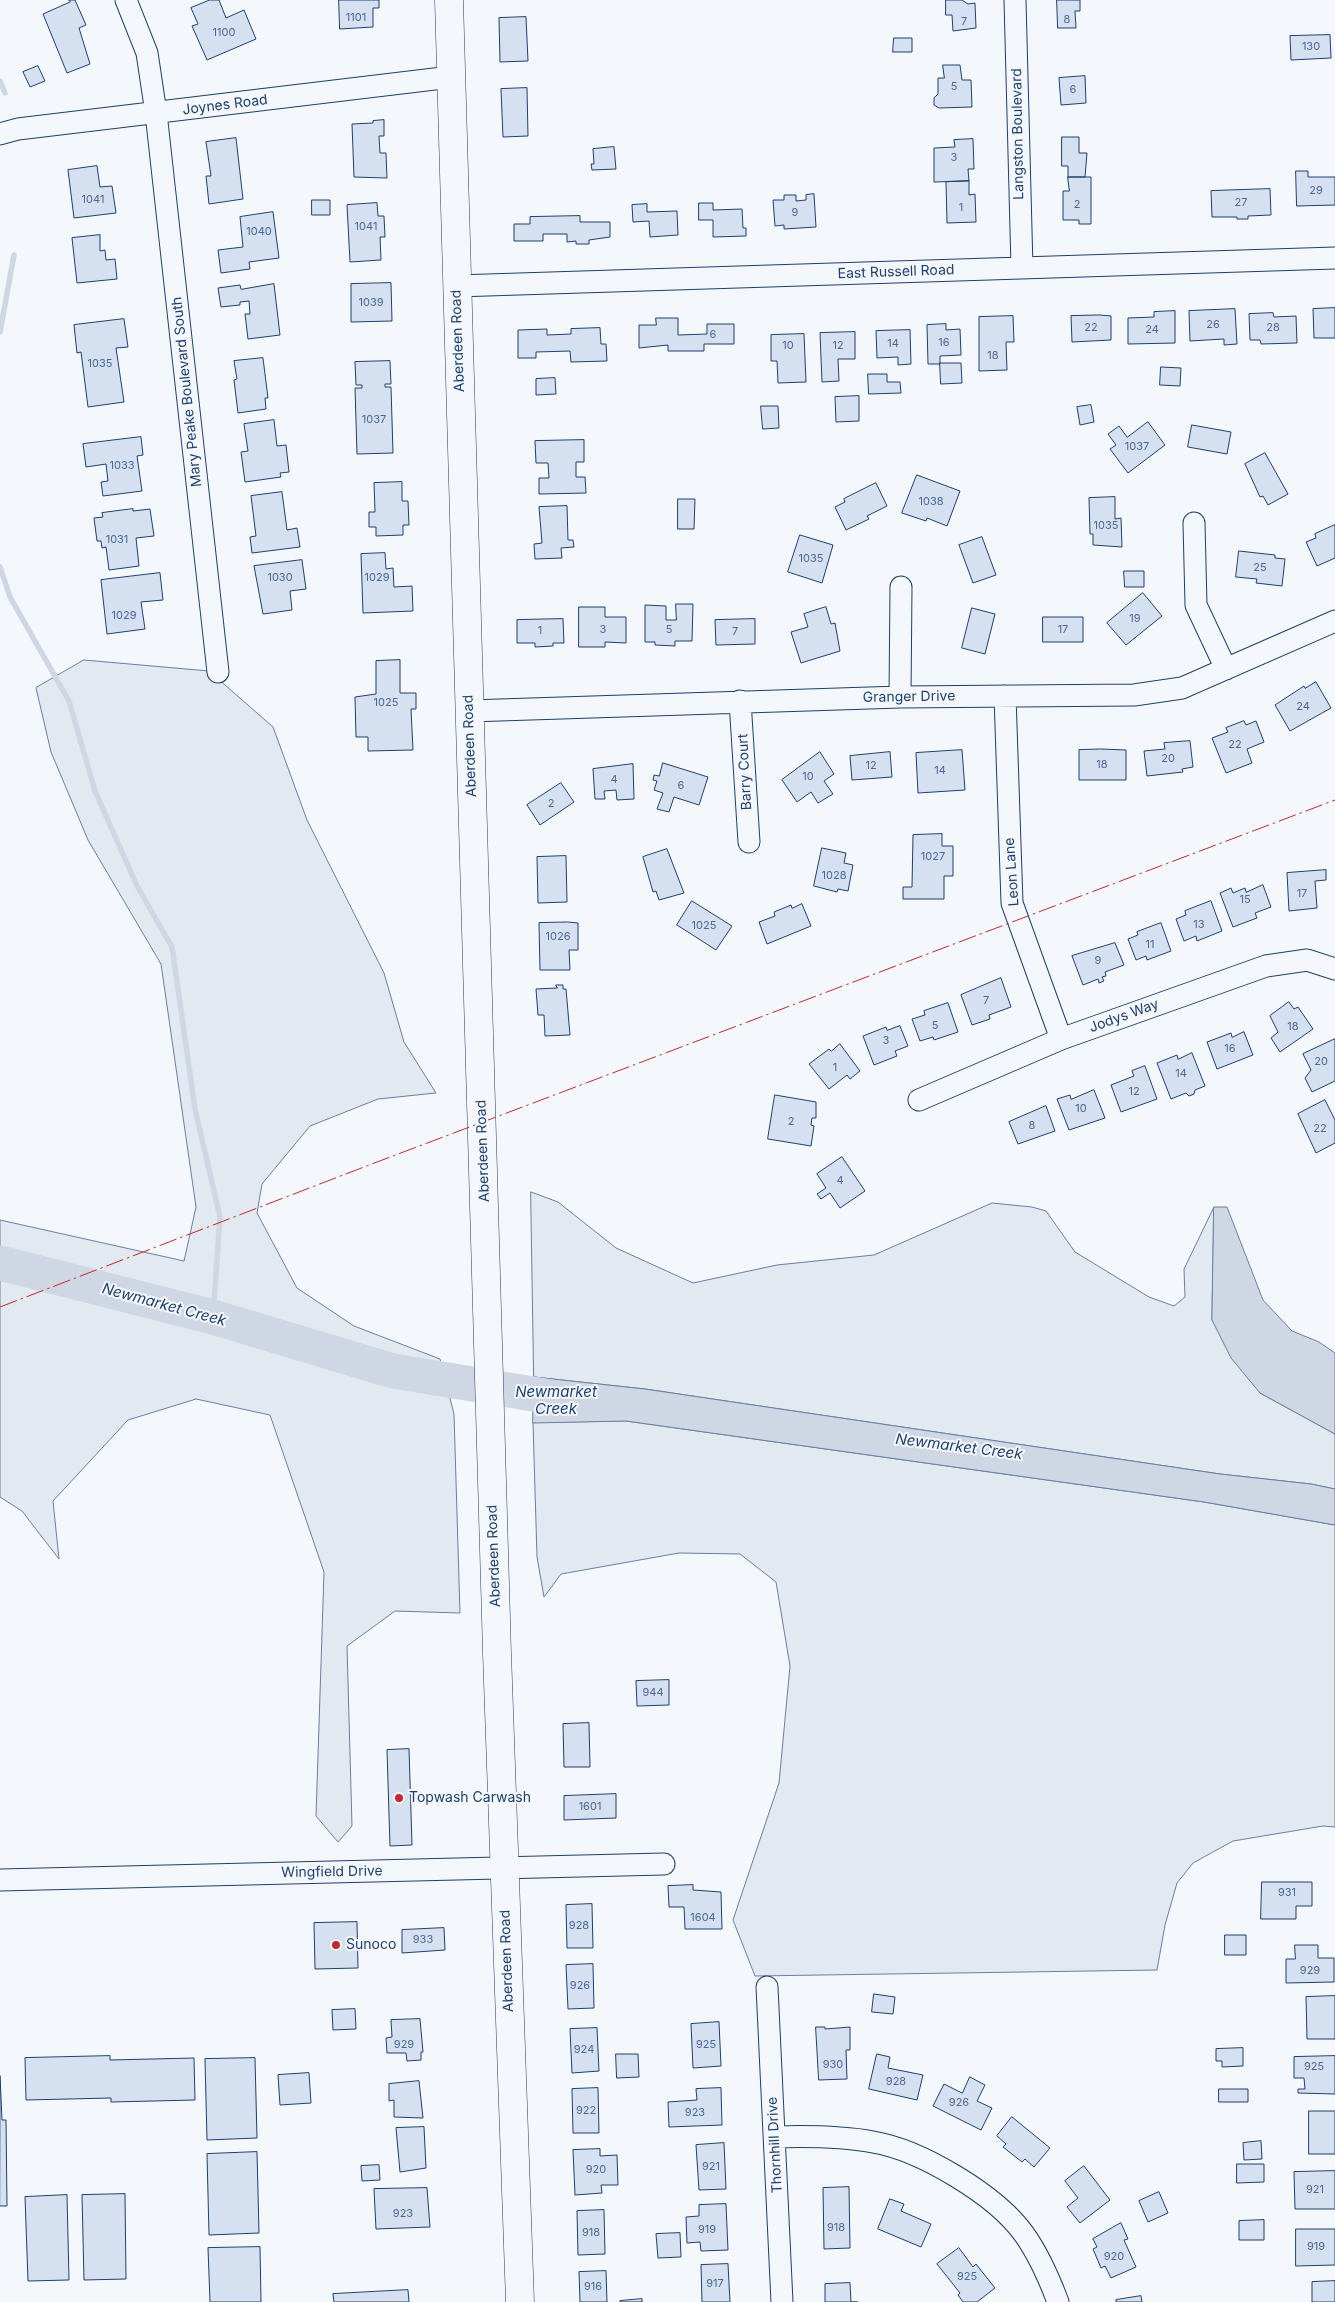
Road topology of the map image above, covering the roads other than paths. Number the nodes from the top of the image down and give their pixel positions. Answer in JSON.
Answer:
{"nodes":[{"id":1,"x":126,"y":0,"type":"edge"},
{"id":2,"x":449,"y":0,"type":"edge"},
{"id":3,"x":1015,"y":0,"type":"edge"},
{"id":4,"x":451,"y":77,"type":"junction"},
{"id":5,"x":156,"y":113,"type":"junction"},
{"id":6,"x":0,"y":134,"type":"edge"},
{"id":7,"x":1335,"y":258,"type":"edge"},
{"id":8,"x":1022,"y":268,"type":"junction"},
{"id":9,"x":456,"y":286,"type":"junction"},
{"id":10,"x":1194,"y":523,"type":"dead end"},
{"id":11,"x":901,"y":587,"type":"dead end"},
{"id":12,"x":1335,"y":621,"type":"edge"},
{"id":13,"x":1226,"y":669,"type":"junction"},
{"id":14,"x":218,"y":672,"type":"dead end"},
{"id":15,"x":900,"y":696,"type":"junction"},
{"id":16,"x":1005,"y":696,"type":"junction"},
{"id":17,"x":740,"y":701,"type":"junction"},
{"id":18,"x":469,"y":711,"type":"junction"},
{"id":19,"x":749,"y":842,"type":"dead end"},
{"id":20,"x":1335,"y":969,"type":"edge"},
{"id":21,"x":1061,"y":1039,"type":"junction"},
{"id":22,"x":919,"y":1100,"type":"dead end"},
{"id":23,"x":664,"y":1864,"type":"dead end"},
{"id":24,"x":504,"y":1868,"type":"junction"},
{"id":25,"x":0,"y":1880,"type":"edge"},
{"id":26,"x":767,"y":1987,"type":"dead end"},
{"id":27,"x":775,"y":2137,"type":"junction"},
{"id":28,"x":520,"y":2302,"type":"edge"},
{"id":29,"x":782,"y":2302,"type":"edge"},
{"id":30,"x":1058,"y":2302,"type":"edge"}],
"edges":[{"from":1,"to":5,"type":"street","name":"Mary Peake Boulevard South"},
{"from":2,"to":4,"type":"main road","name":"Aberdeen Road"},
{"from":3,"to":8,"type":"street","name":"Langston Boulevard"},
{"from":4,"to":5,"type":"street","name":"Joynes Road"},
{"from":4,"to":9,"type":"main road","name":"Aberdeen Road"},
{"from":5,"to":6,"type":"street","name":"Joynes Road"},
{"from":5,"to":14,"type":"street","name":"Mary Peake Boulevard South"},
{"from":7,"to":8,"type":"street","name":"East Russell Road"},
{"from":8,"to":9,"type":"street","name":"East Russell Road"},
{"from":9,"to":18,"type":"main road","name":"Aberdeen Road"},
{"from":10,"to":13,"type":"street"},
{"from":11,"to":15,"type":"street"},
{"from":12,"to":13,"type":"street","name":"Granger Drive"},
{"from":13,"to":16,"type":"street","name":"Granger Drive"},
{"from":15,"to":16,"type":"street","name":"Granger Drive"},
{"from":15,"to":17,"type":"street","name":"Granger Drive"},
{"from":16,"to":21,"type":"street","name":"Leon Lane"},
{"from":17,"to":18,"type":"street","name":"Granger Drive"},
{"from":17,"to":19,"type":"street","name":"Barry Court"},
{"from":18,"to":24,"type":"main road","name":"Aberdeen Road"},
{"from":20,"to":21,"type":"street","name":"Jodys Way"},
{"from":21,"to":22,"type":"street","name":"Jodys Way"},
{"from":23,"to":24,"type":"street","name":"Wingfield Drive"},
{"from":24,"to":25,"type":"street","name":"Wingfield Drive"},
{"from":24,"to":28,"type":"main road","name":"Aberdeen Road"},
{"from":26,"to":27,"type":"street","name":"Thornhill Drive"},
{"from":27,"to":29,"type":"street","name":"Thornhill Drive"},
{"from":27,"to":30,"type":"street"}]}
